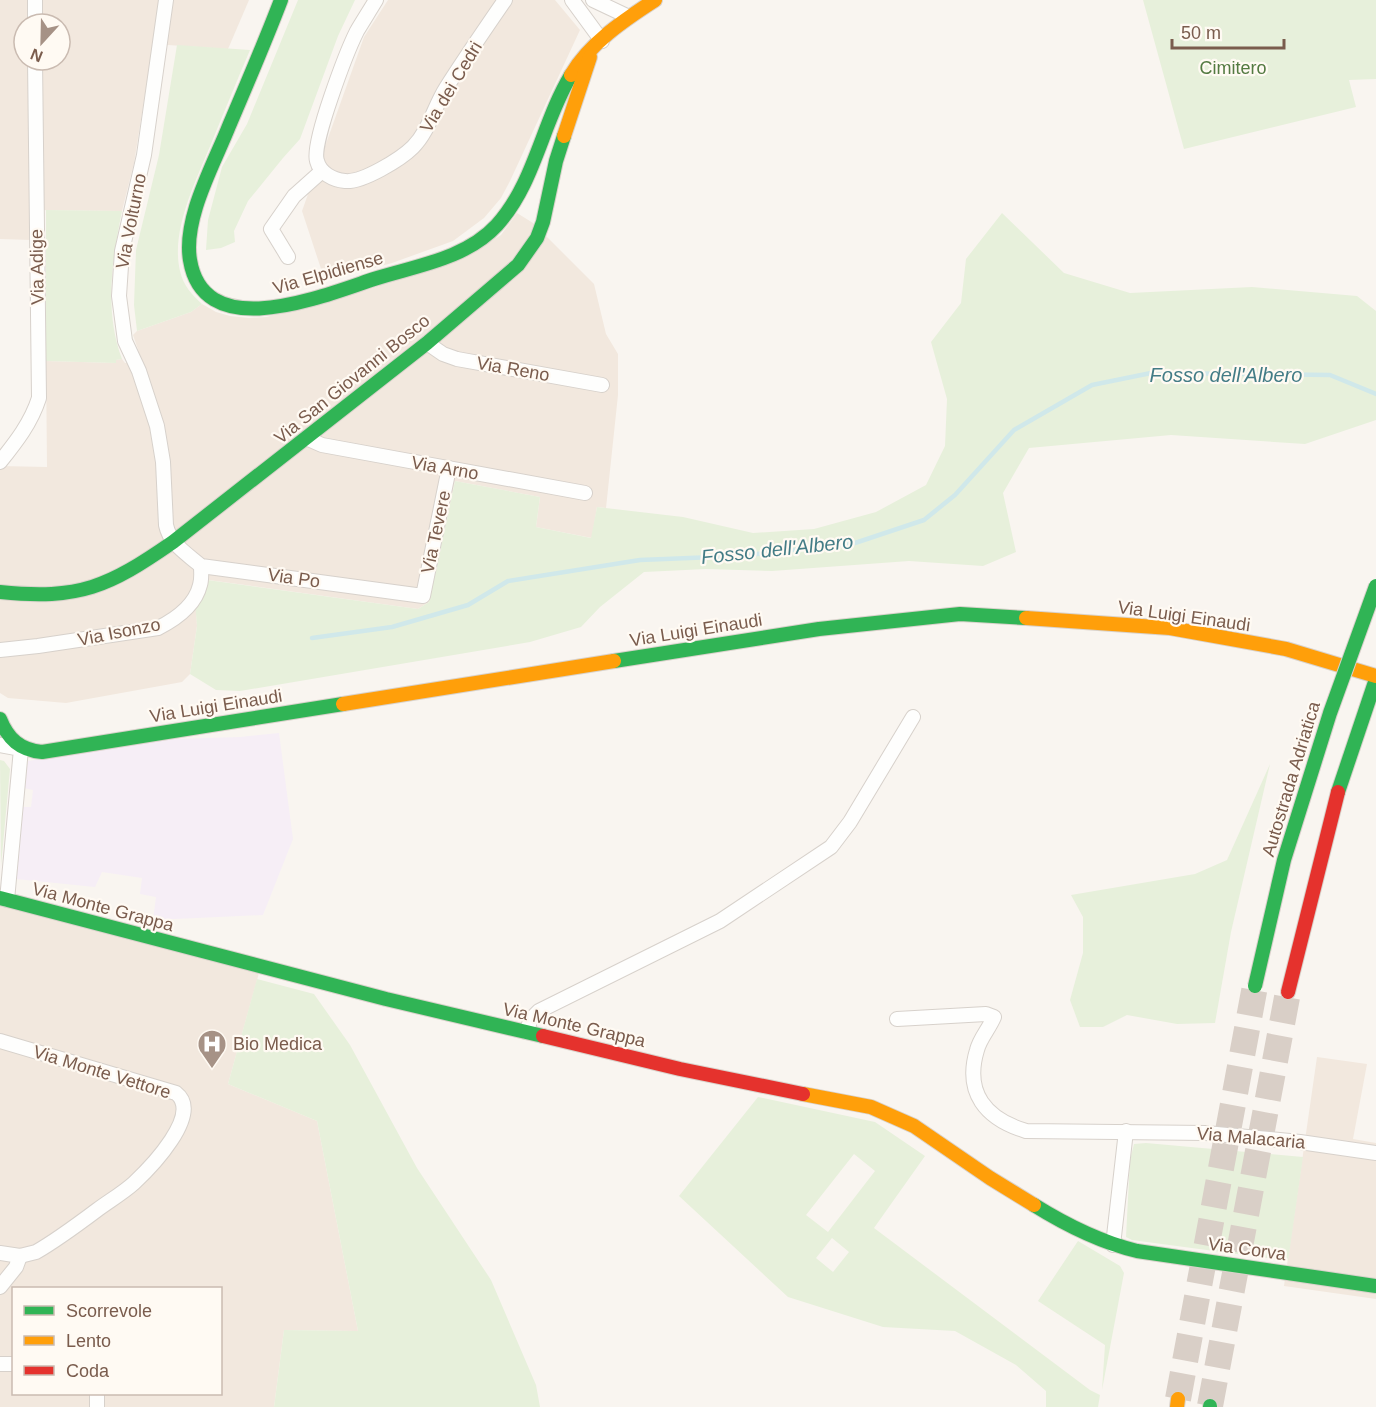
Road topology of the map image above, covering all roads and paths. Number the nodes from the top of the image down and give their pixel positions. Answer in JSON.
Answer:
{"nodes":[{"id":1,"x":166,"y":0,"type":"edge"},
{"id":2,"x":281,"y":0,"type":"edge"},
{"id":3,"x":376,"y":0,"type":"edge"},
{"id":4,"x":505,"y":0,"type":"edge"},
{"id":5,"x":572,"y":0,"type":"edge"},
{"id":6,"x":593,"y":0,"type":"edge"},
{"id":7,"x":655,"y":0,"type":"edge"},
{"id":8,"x":629,"y":17,"type":"junction"},
{"id":9,"x":602,"y":41,"type":"junction"},
{"id":10,"x":590,"y":51,"type":"junction"},
{"id":11,"x":35,"y":72,"type":"edge"},
{"id":12,"x":322,"y":171,"type":"junction"},
{"id":13,"x":288,"y":257,"type":"dead end"},
{"id":14,"x":427,"y":343,"type":"junction"},
{"id":15,"x":603,"y":385,"type":"dead end"},
{"id":16,"x":306,"y":438,"type":"junction"},
{"id":17,"x":0,"y":462,"type":"edge"},
{"id":18,"x":449,"y":468,"type":"junction"},
{"id":19,"x":585,"y":493,"type":"dead end"},
{"id":20,"x":173,"y":542,"type":"junction"},
{"id":21,"x":201,"y":566,"type":"junction"},
{"id":22,"x":1376,"y":586,"type":"edge"},
{"id":23,"x":0,"y":592,"type":"edge"},
{"id":24,"x":423,"y":596,"type":"joint"},
{"id":25,"x":0,"y":650,"type":"edge"},
{"id":26,"x":1376,"y":678,"type":"edge"},
{"id":27,"x":913,"y":717,"type":"dead end"},
{"id":28,"x":0,"y":719,"type":"edge"},
{"id":29,"x":0,"y":745,"type":"edge"},
{"id":30,"x":21,"y":749,"type":"junction"},
{"id":31,"x":4,"y":899,"type":"edge"},
{"id":32,"x":1256,"y":986,"type":"tunnel mouth"},
{"id":33,"x":1288,"y":992,"type":"tunnel mouth"},
{"id":34,"x":897,"y":1019,"type":"dead end"},
{"id":35,"x":526,"y":1032,"type":"junction"},
{"id":36,"x":0,"y":1041,"type":"edge"},
{"id":37,"x":1126,"y":1131,"type":"junction"},
{"id":38,"x":1376,"y":1154,"type":"edge"},
{"id":39,"x":1113,"y":1245,"type":"junction"},
{"id":40,"x":0,"y":1253,"type":"edge"},
{"id":41,"x":20,"y":1256,"type":"junction"},
{"id":42,"x":1376,"y":1286,"type":"edge"},
{"id":43,"x":0,"y":1287,"type":"edge"}],
"edges":[{"from":1,"to":20,"type":"street","name":"Via Volturno"},
{"from":2,"to":10,"type":"main road","name":"Via Elpidiense"},
{"from":3,"to":12,"type":"street"},
{"from":4,"to":12,"type":"street","name":"Via dei Cedri"},
{"from":5,"to":9,"type":"street"},
{"from":6,"to":8,"type":"street"},
{"from":7,"to":8,"type":"main road","name":"Via Elpidiense"},
{"from":8,"to":9,"type":"main road","name":"Via Elpidiense"},
{"from":9,"to":10,"type":"main road","name":"Via Elpidiense"},
{"from":10,"to":14,"type":"main road","name":"Via San Giovanni Bosco"},
{"from":11,"to":17,"type":"street","name":"Via Adige"},
{"from":12,"to":13,"type":"street"},
{"from":14,"to":15,"type":"street","name":"Via Reno"},
{"from":14,"to":16,"type":"main road","name":"Via San Giovanni Bosco"},
{"from":16,"to":18,"type":"street","name":"Via Arno"},
{"from":16,"to":20,"type":"main road","name":"Via San Giovanni Bosco"},
{"from":18,"to":19,"type":"street","name":"Via Arno"},
{"from":18,"to":24,"type":"street","name":"Via Tevere"},
{"from":20,"to":21,"type":"street"},
{"from":20,"to":23,"type":"main road","name":"Via San Giovanni Bosco"},
{"from":21,"to":24,"type":"street","name":"Via Po"},
{"from":21,"to":25,"type":"street","name":"Via Isonzo"},
{"from":22,"to":32,"type":"main road","name":"Autostrada Adriatica","bridge":true},
{"from":26,"to":30,"type":"main road","name":"Via Luigi Einaudi"},
{"from":26,"to":33,"type":"main road"},
{"from":27,"to":35,"type":"street"},
{"from":28,"to":30,"type":"main road"},
{"from":29,"to":30,"type":"street"},
{"from":30,"to":31,"type":"street"},
{"from":31,"to":35,"type":"main road","name":"Via Monte Grappa"},
{"from":34,"to":37,"type":"street","name":"Via Malacaria"},
{"from":35,"to":39,"type":"main road","name":"Via Monte Grappa"},
{"from":36,"to":41,"type":"street","name":"Via Monte Vettore"},
{"from":37,"to":38,"type":"street","name":"Via Malacaria"},
{"from":37,"to":39,"type":"street"},
{"from":39,"to":42,"type":"main road","name":"Via Corva"},
{"from":40,"to":41,"type":"street"},
{"from":41,"to":43,"type":"street"}]}
